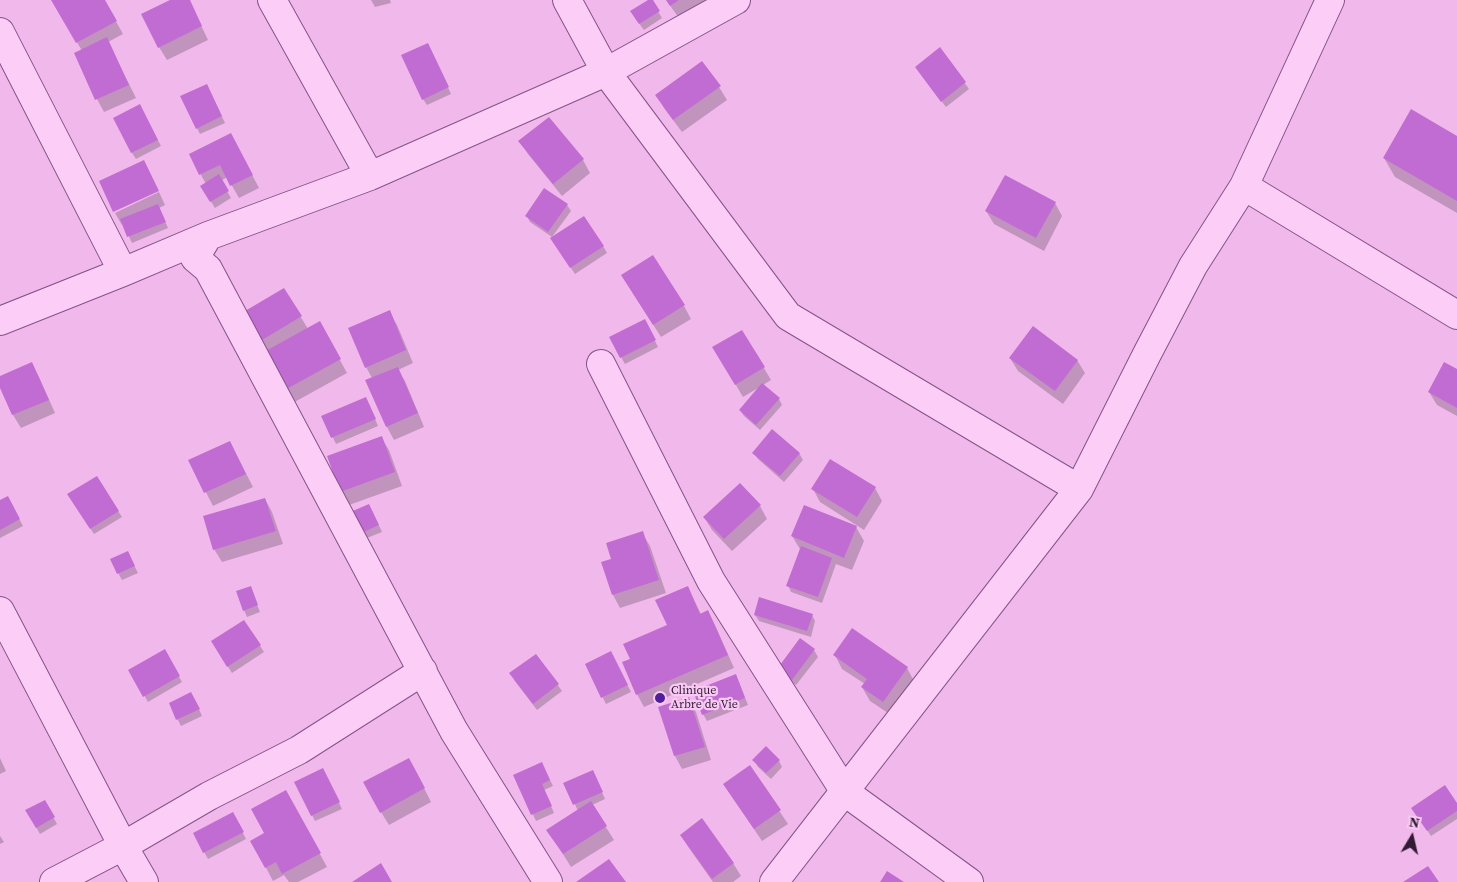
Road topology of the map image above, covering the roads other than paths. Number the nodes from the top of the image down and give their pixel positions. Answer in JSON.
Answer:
{"nodes":[{"id":1,"x":272,"y":0,"type":"edge"},
{"id":2,"x":567,"y":0,"type":"edge"},
{"id":3,"x":736,"y":0,"type":"edge"},
{"id":4,"x":1330,"y":0,"type":"edge"},
{"id":5,"x":0,"y":32,"type":"edge"},
{"id":6,"x":606,"y":72,"type":"junction"},
{"id":7,"x":370,"y":176,"type":"junction"},
{"id":8,"x":1244,"y":186,"type":"junction"},
{"id":9,"x":208,"y":236,"type":"junction"},
{"id":10,"x":123,"y":272,"type":"junction"},
{"id":11,"x":1457,"y":315,"type":"edge"},
{"id":12,"x":0,"y":321,"type":"edge"},
{"id":13,"x":601,"y":364,"type":"dead end"},
{"id":14,"x":1079,"y":489,"type":"junction"},
{"id":15,"x":0,"y":611,"type":"edge"},
{"id":16,"x":423,"y":671,"type":"junction"},
{"id":17,"x":845,"y":792,"type":"junction"},
{"id":18,"x":123,"y":846,"type":"junction"},
{"id":19,"x":54,"y":882,"type":"edge"},
{"id":20,"x":144,"y":882,"type":"edge"},
{"id":21,"x":548,"y":882,"type":"edge"},
{"id":22,"x":774,"y":882,"type":"edge"},
{"id":23,"x":970,"y":882,"type":"edge"}],
"edges":[{"from":1,"to":7,"type":"street"},
{"from":2,"to":6,"type":"street"},
{"from":3,"to":6,"type":"street"},
{"from":4,"to":8,"type":"street"},
{"from":5,"to":10,"type":"street"},
{"from":6,"to":7,"type":"street"},
{"from":6,"to":14,"type":"street"},
{"from":7,"to":9,"type":"street"},
{"from":8,"to":11,"type":"street"},
{"from":8,"to":14,"type":"street"},
{"from":9,"to":10,"type":"street"},
{"from":9,"to":16,"type":"street"},
{"from":10,"to":12,"type":"street"},
{"from":13,"to":17,"type":"street"},
{"from":14,"to":17,"type":"street"},
{"from":15,"to":18,"type":"street"},
{"from":16,"to":18,"type":"street"},
{"from":16,"to":21,"type":"street"},
{"from":17,"to":22,"type":"street"},
{"from":17,"to":23,"type":"street"},
{"from":18,"to":19,"type":"street"},
{"from":18,"to":20,"type":"street"}]}
